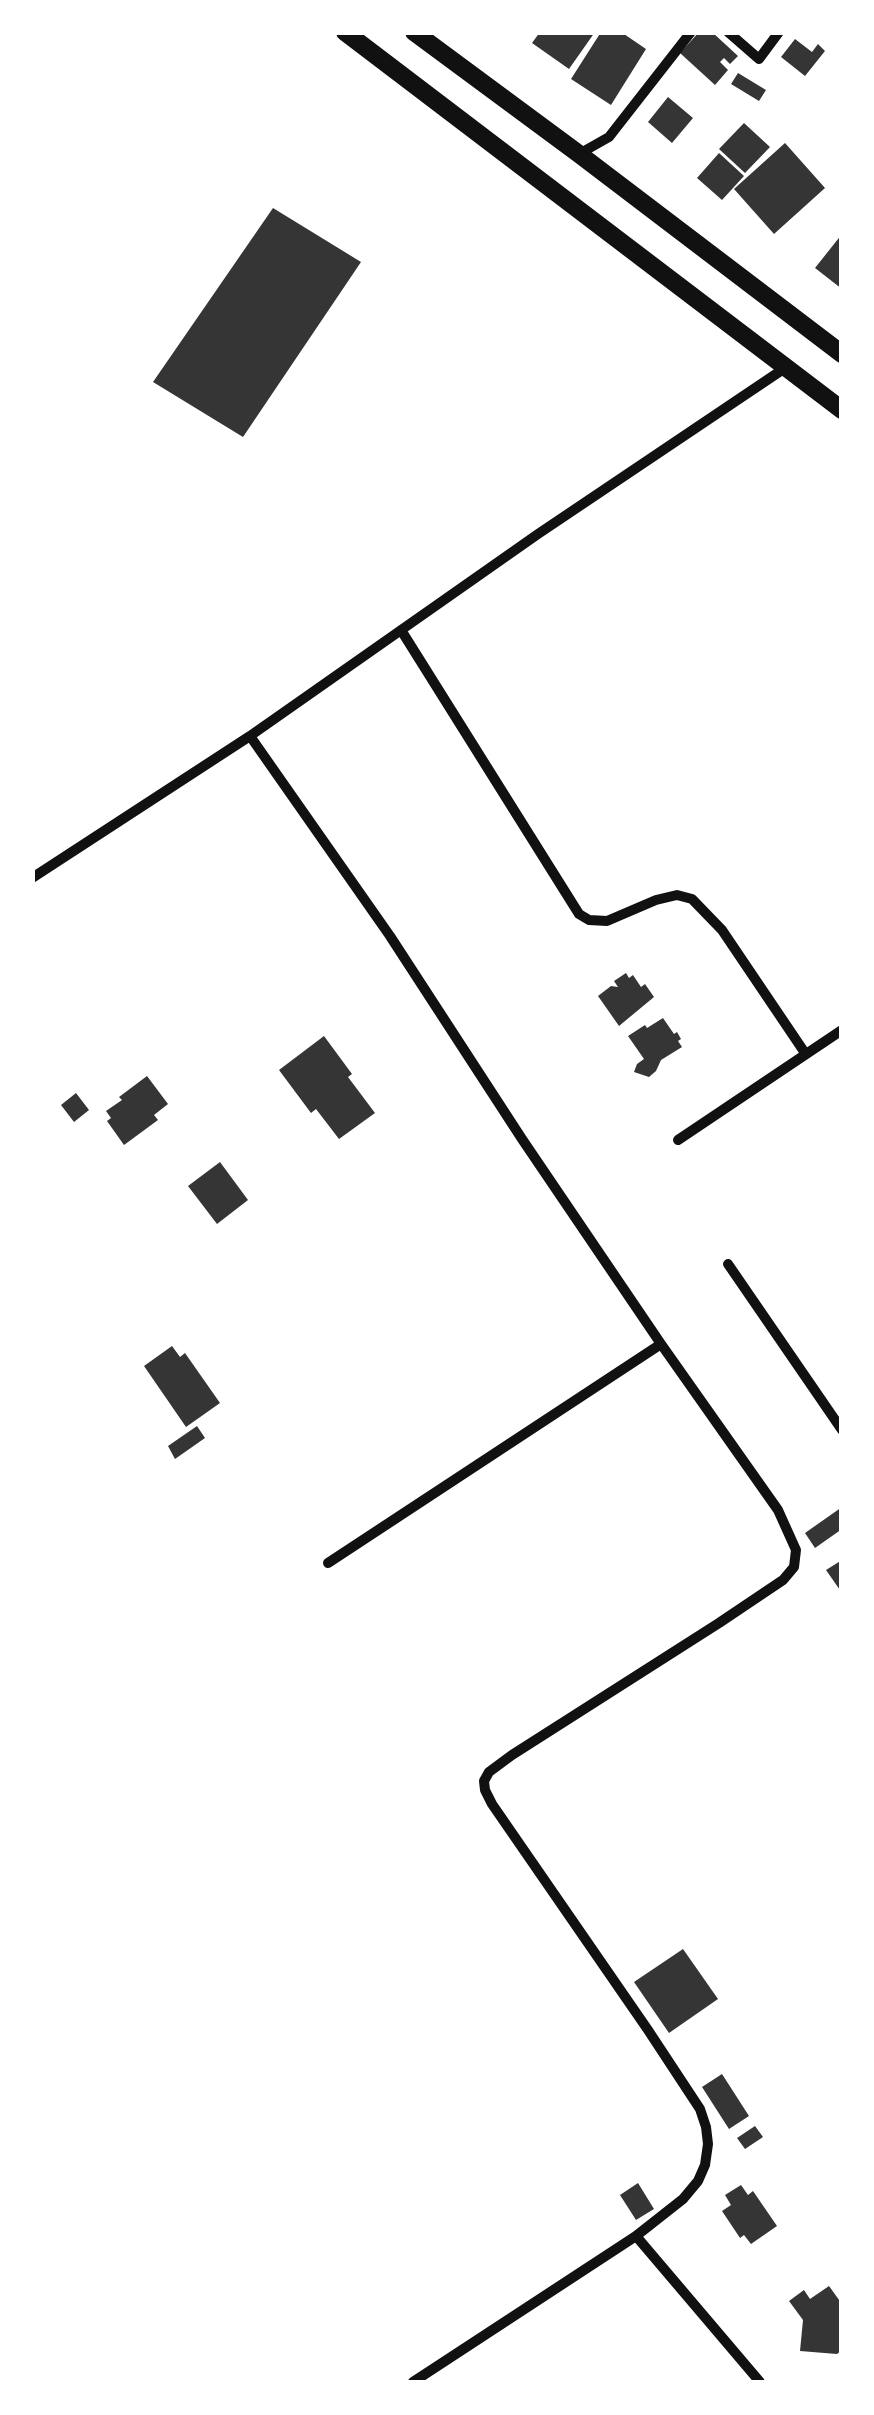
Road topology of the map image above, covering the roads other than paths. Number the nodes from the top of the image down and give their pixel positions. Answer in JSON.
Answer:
{"nodes":[{"id":1,"x":346,"y":32,"type":"edge"},
{"id":2,"x":414,"y":32,"type":"edge"},
{"id":3,"x":691,"y":32,"type":"edge"},
{"id":4,"x":728,"y":32,"type":"edge"},
{"id":5,"x":779,"y":32,"type":"edge"},
{"id":6,"x":579,"y":154,"type":"junction"},
{"id":7,"x":842,"y":354,"type":"edge"},
{"id":8,"x":785,"y":368,"type":"junction"},
{"id":9,"x":842,"y":410,"type":"edge"},
{"id":10,"x":401,"y":630,"type":"junction"},
{"id":11,"x":250,"y":736,"type":"junction"},
{"id":12,"x":32,"y":878,"type":"edge"},
{"id":13,"x":842,"y":1030,"type":"edge"},
{"id":14,"x":804,"y":1053,"type":"junction"},
{"id":15,"x":678,"y":1140,"type":"dead end"},
{"id":16,"x":728,"y":1264,"type":"dead end"},
{"id":17,"x":661,"y":1344,"type":"junction"},
{"id":18,"x":842,"y":1430,"type":"edge"},
{"id":19,"x":328,"y":1563,"type":"dead end"},
{"id":20,"x":636,"y":2236,"type":"junction"},
{"id":21,"x":413,"y":2382,"type":"edge"},
{"id":22,"x":760,"y":2382,"type":"edge"}],
"edges":[{"from":1,"to":8,"type":"highway"},
{"from":2,"to":6,"type":"highway"},
{"from":3,"to":6,"type":"street"},
{"from":4,"to":5,"type":"street"},
{"from":6,"to":7,"type":"highway"},
{"from":8,"to":9,"type":"highway"},
{"from":8,"to":10,"type":"street"},
{"from":10,"to":11,"type":"street"},
{"from":10,"to":14,"type":"street"},
{"from":11,"to":12,"type":"street"},
{"from":11,"to":17,"type":"street"},
{"from":13,"to":14,"type":"street"},
{"from":14,"to":15,"type":"street"},
{"from":16,"to":18,"type":"street"},
{"from":17,"to":19,"type":"street"},
{"from":17,"to":20,"type":"street"},
{"from":20,"to":21,"type":"street"},
{"from":20,"to":22,"type":"street"}]}
